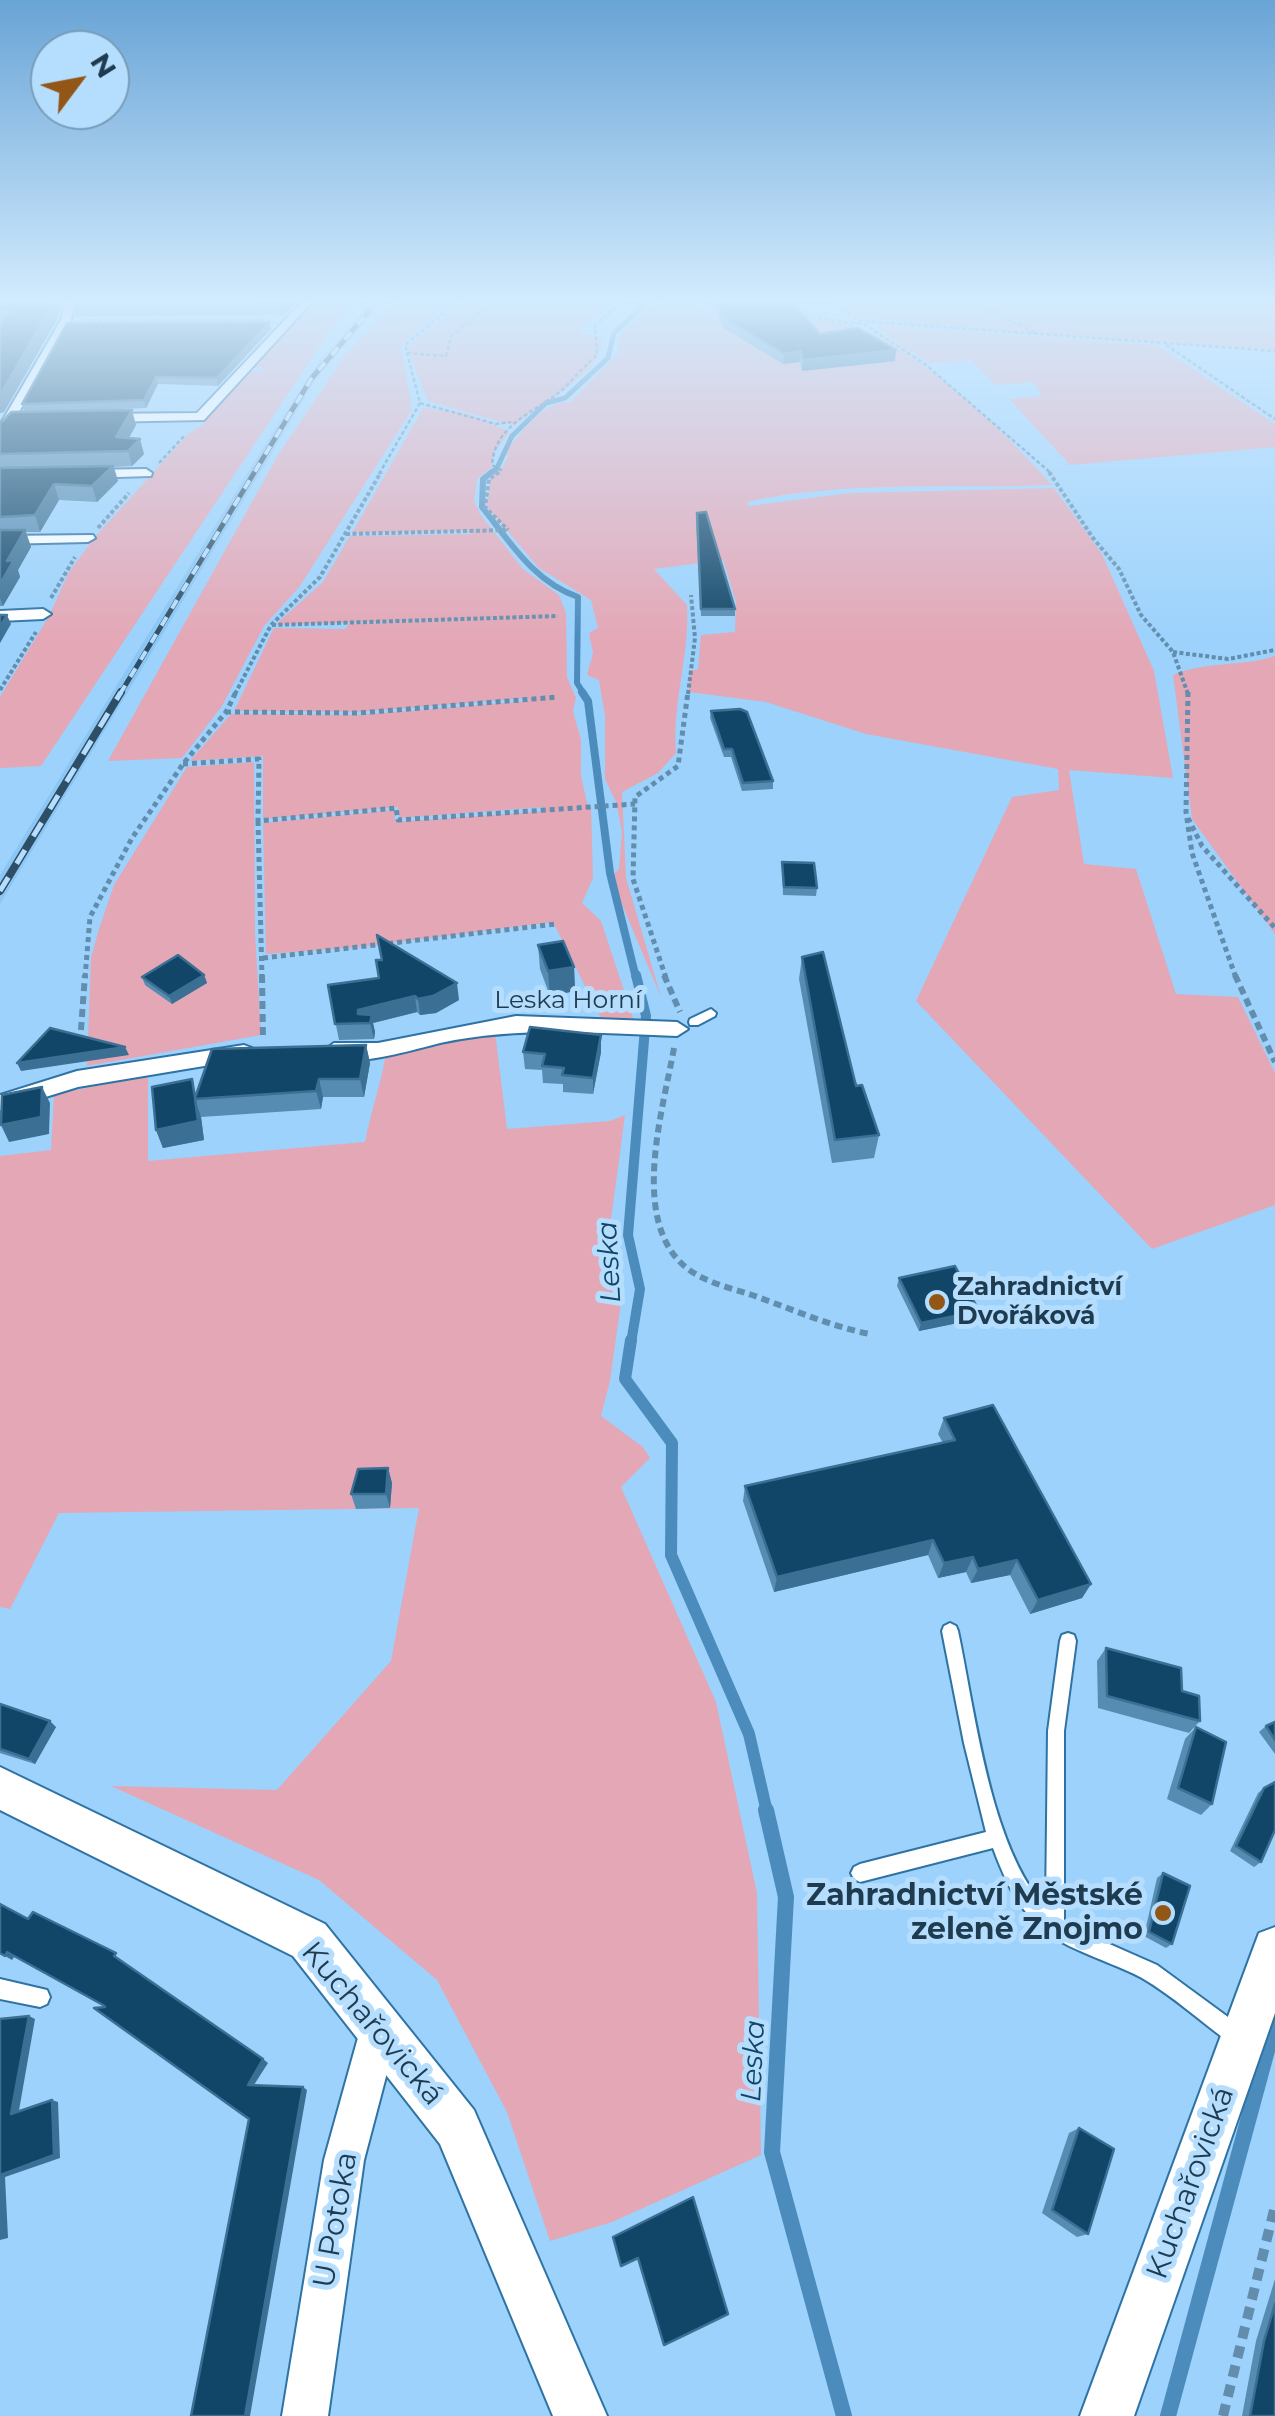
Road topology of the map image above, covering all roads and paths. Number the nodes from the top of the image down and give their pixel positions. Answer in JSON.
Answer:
{"nodes":[{"id":1,"x":413,"y":415,"type":"edge"},
{"id":2,"x":471,"y":415,"type":"edge"},
{"id":3,"x":526,"y":415,"type":"edge"},
{"id":4,"x":987,"y":415,"type":"edge"},
{"id":5,"x":200,"y":417,"type":"joint"},
{"id":6,"x":82,"y":418,"type":"edge"},
{"id":7,"x":12,"y":420,"type":"edge"},
{"id":8,"x":515,"y":422,"type":"junction"},
{"id":9,"x":0,"y":435,"type":"edge"},
{"id":10,"x":146,"y":473,"type":"joint"},
{"id":11,"x":76,"y":474,"type":"edge"},
{"id":12,"x":345,"y":534,"type":"junction"},
{"id":13,"x":88,"y":538,"type":"dead end"},
{"id":14,"x":0,"y":540,"type":"edge"},
{"id":15,"x":690,"y":595,"type":"dead end"},
{"id":16,"x":43,"y":614,"type":"joint"},
{"id":17,"x":0,"y":616,"type":"edge"},
{"id":18,"x":558,"y":616,"type":"dead end"},
{"id":19,"x":271,"y":625,"type":"junction"},
{"id":20,"x":1275,"y":650,"type":"edge"},
{"id":21,"x":1173,"y":652,"type":"junction"},
{"id":22,"x":0,"y":690,"type":"edge"},
{"id":23,"x":558,"y":697,"type":"dead end"},
{"id":24,"x":226,"y":712,"type":"junction"},
{"id":25,"x":183,"y":764,"type":"junction"},
{"id":26,"x":634,"y":804,"type":"junction"},
{"id":27,"x":1188,"y":817,"type":"junction"},
{"id":28,"x":258,"y":821,"type":"junction"},
{"id":29,"x":556,"y":924,"type":"dead end"},
{"id":30,"x":1275,"y":928,"type":"edge"},
{"id":31,"x":263,"y":958,"type":"junction"},
{"id":32,"x":711,"y":1014,"type":"dead end"},
{"id":33,"x":667,"y":1027,"type":"junction"},
{"id":34,"x":263,"y":1052,"type":"joint"},
{"id":35,"x":301,"y":1052,"type":"edge"},
{"id":36,"x":674,"y":1052,"type":"dead end"},
{"id":37,"x":1275,"y":1062,"type":"edge"},
{"id":38,"x":77,"y":1079,"type":"junction"},
{"id":39,"x":0,"y":1103,"type":"edge"},
{"id":40,"x":870,"y":1334,"type":"dead end"},
{"id":41,"x":950,"y":1631,"type":"dead end"},
{"id":42,"x":1068,"y":1641,"type":"dead end"},
{"id":43,"x":0,"y":1788,"type":"edge"},
{"id":44,"x":996,"y":1838,"type":"junction"},
{"id":45,"x":860,"y":1873,"type":"dead end"},
{"id":46,"x":1054,"y":1926,"type":"junction"},
{"id":47,"x":1275,"y":1949,"type":"edge"},
{"id":48,"x":0,"y":1989,"type":"edge"},
{"id":49,"x":40,"y":1998,"type":"dead end"},
{"id":50,"x":380,"y":2027,"type":"junction"},
{"id":51,"x":1242,"y":2040,"type":"junction"},
{"id":52,"x":1275,"y":2206,"type":"edge"},
{"id":53,"x":305,"y":2416,"type":"edge"},
{"id":54,"x":580,"y":2416,"type":"edge"},
{"id":55,"x":1107,"y":2416,"type":"edge"},
{"id":56,"x":1223,"y":2416,"type":"edge"}],
"edges":[{"from":1,"to":12,"type":"path"},
{"from":2,"to":8,"type":"path"},
{"from":3,"to":8,"type":"path"},
{"from":4,"to":21,"type":"path"},
{"from":5,"to":6,"type":"street"},
{"from":5,"to":10,"type":"path"},
{"from":7,"to":9,"type":"street"},
{"from":8,"to":12,"type":"path"},
{"from":10,"to":11,"type":"street"},
{"from":12,"to":19,"type":"path"},
{"from":13,"to":14,"type":"street"},
{"from":15,"to":26,"type":"path"},
{"from":16,"to":17,"type":"street"},
{"from":16,"to":22,"type":"path"},
{"from":18,"to":19,"type":"path"},
{"from":19,"to":24,"type":"path"},
{"from":20,"to":21,"type":"path"},
{"from":21,"to":27,"type":"path"},
{"from":23,"to":24,"type":"path"},
{"from":24,"to":25,"type":"path"},
{"from":25,"to":28,"type":"path"},
{"from":25,"to":38,"type":"path"},
{"from":26,"to":28,"type":"path"},
{"from":26,"to":33,"type":"path","name":"Leska Horní"},
{"from":27,"to":30,"type":"path"},
{"from":27,"to":37,"type":"path"},
{"from":28,"to":31,"type":"path"},
{"from":29,"to":31,"type":"path"},
{"from":31,"to":34,"type":"path"},
{"from":32,"to":33,"type":"lane"},
{"from":33,"to":35,"type":"street","name":"Leska Horní"},
{"from":34,"to":38,"type":"street"},
{"from":36,"to":40,"type":"path"},
{"from":38,"to":39,"type":"street"},
{"from":41,"to":44,"type":"lane"},
{"from":42,"to":46,"type":"lane"},
{"from":43,"to":50,"type":"street","name":"Kuchařovická"},
{"from":44,"to":45,"type":"lane"},
{"from":44,"to":46,"type":"lane"},
{"from":46,"to":51,"type":"lane"},
{"from":47,"to":51,"type":"street","name":"Kuchařovická"},
{"from":48,"to":49,"type":"lane"},
{"from":50,"to":53,"type":"street","name":"U Potoka"},
{"from":50,"to":54,"type":"street","name":"Kuchařovická"},
{"from":51,"to":55,"type":"street","name":"Kuchařovická"},
{"from":52,"to":56,"type":"path"}]}
